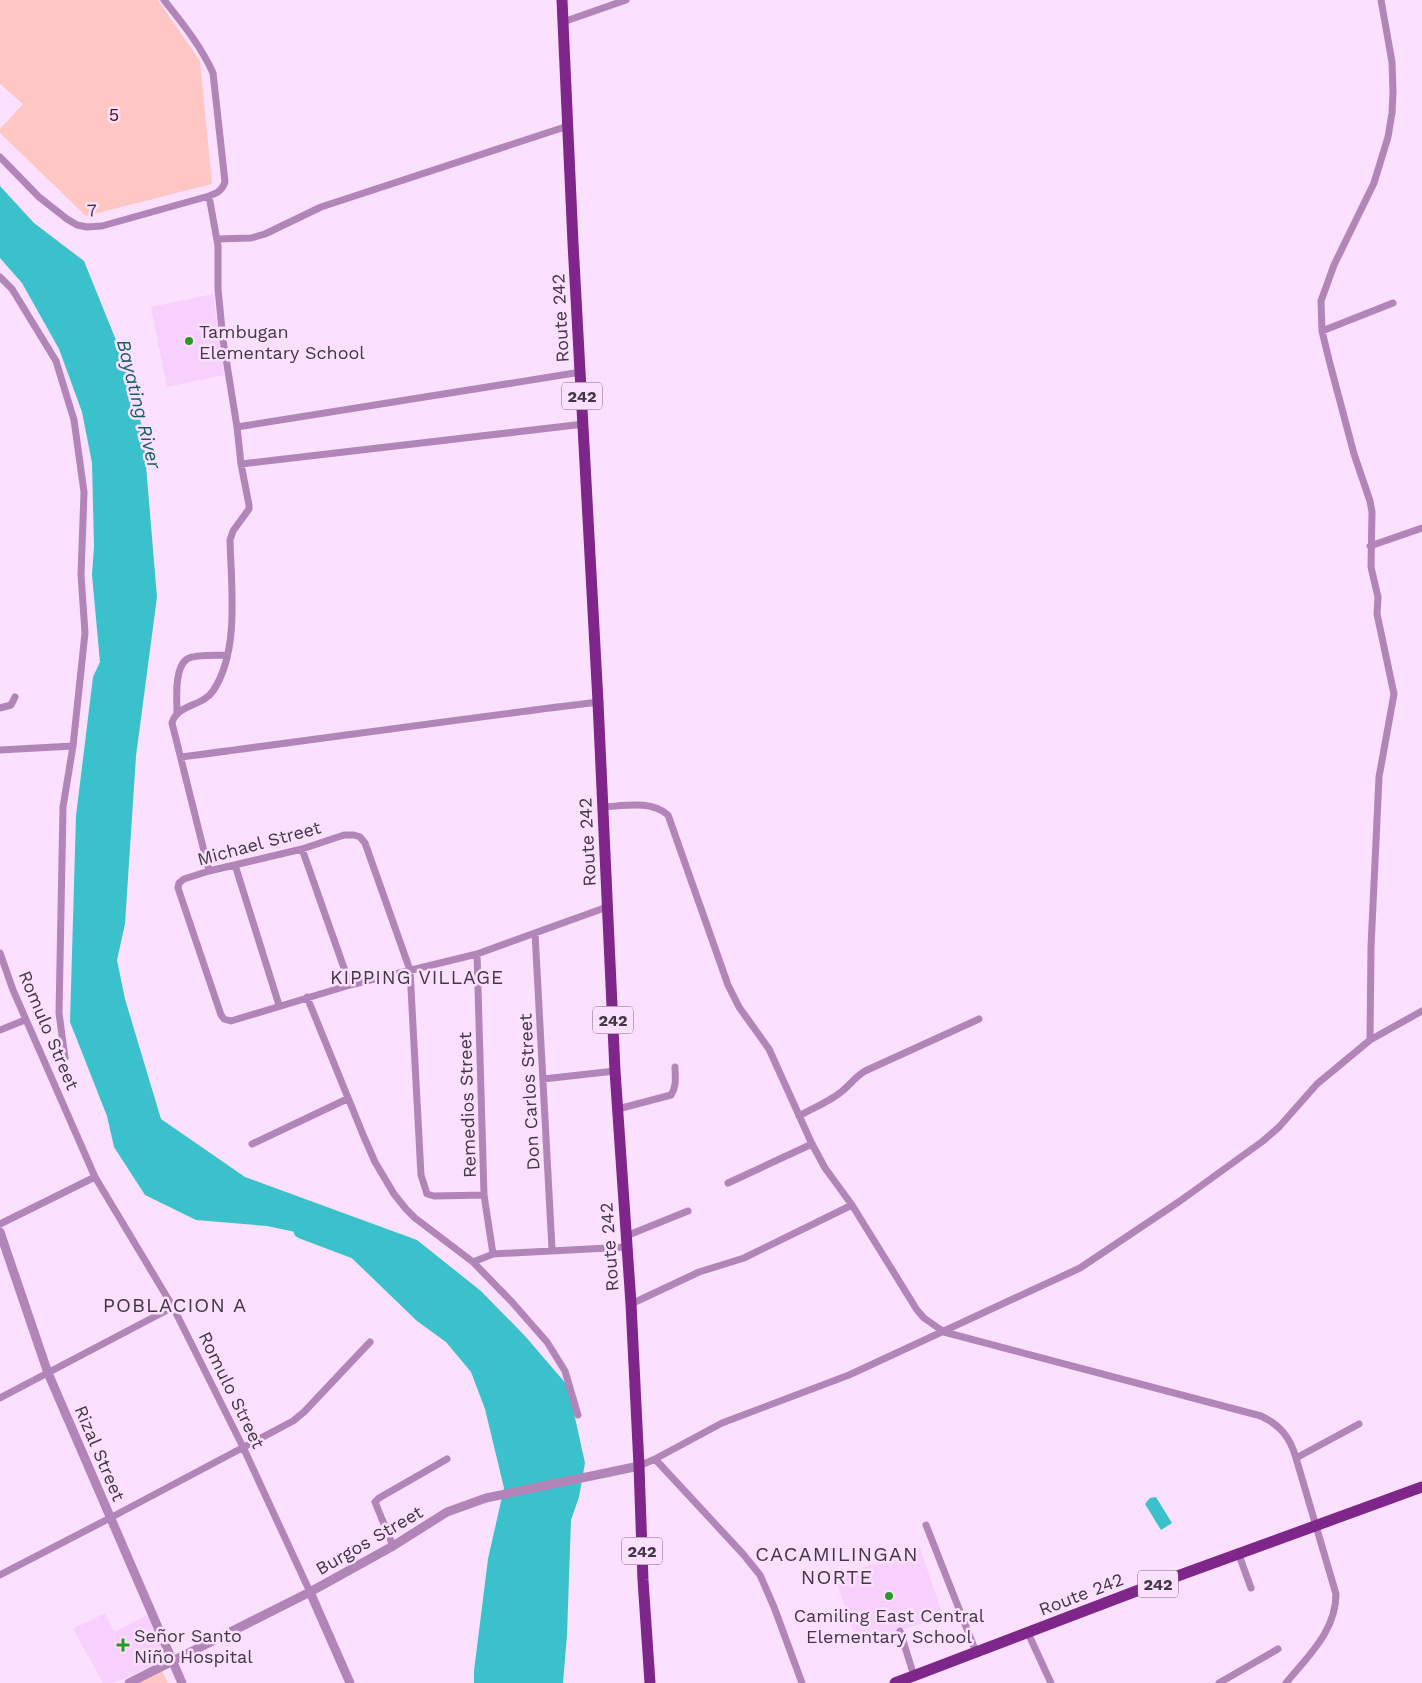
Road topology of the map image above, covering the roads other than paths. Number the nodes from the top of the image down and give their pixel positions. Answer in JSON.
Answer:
{"nodes":[{"id":1,"x":164,"y":0,"type":"edge"},
{"id":2,"x":562,"y":0,"type":"edge"},
{"id":3,"x":626,"y":0,"type":"edge"},
{"id":4,"x":1380,"y":0,"type":"edge"},
{"id":5,"x":563,"y":22,"type":"junction"},
{"id":6,"x":568,"y":126,"type":"junction"},
{"id":7,"x":0,"y":157,"type":"edge"},
{"id":8,"x":209,"y":196,"type":"junction"},
{"id":9,"x":217,"y":239,"type":"junction"},
{"id":10,"x":0,"y":277,"type":"edge"},
{"id":11,"x":1392,"y":303,"type":"dead end"},
{"id":12,"x":1322,"y":331,"type":"junction"},
{"id":13,"x":581,"y":372,"type":"junction"},
{"id":14,"x":584,"y":424,"type":"junction"},
{"id":15,"x":237,"y":427,"type":"junction"},
{"id":16,"x":241,"y":464,"type":"junction"},
{"id":17,"x":1422,"y":528,"type":"edge"},
{"id":18,"x":1370,"y":546,"type":"junction"},
{"id":19,"x":228,"y":655,"type":"junction"},
{"id":20,"x":15,"y":698,"type":"dead end"},
{"id":21,"x":598,"y":702,"type":"junction"},
{"id":22,"x":0,"y":708,"type":"edge"},
{"id":23,"x":177,"y":713,"type":"junction"},
{"id":24,"x":73,"y":746,"type":"junction"},
{"id":25,"x":0,"y":750,"type":"edge"},
{"id":26,"x":181,"y":757,"type":"junction"},
{"id":27,"x":603,"y":806,"type":"junction"},
{"id":28,"x":302,"y":849,"type":"junction"},
{"id":29,"x":235,"y":865,"type":"junction"},
{"id":30,"x":210,"y":871,"type":"junction"},
{"id":31,"x":607,"y":907,"type":"junction"},
{"id":32,"x":535,"y":933,"type":"junction"},
{"id":33,"x":0,"y":953,"type":"edge"},
{"id":34,"x":477,"y":954,"type":"junction"},
{"id":35,"x":410,"y":970,"type":"junction"},
{"id":36,"x":350,"y":985,"type":"junction"},
{"id":37,"x":307,"y":997,"type":"junction"},
{"id":38,"x":279,"y":1005,"type":"junction"},
{"id":39,"x":1422,"y":1011,"type":"edge"},
{"id":40,"x":978,"y":1019,"type":"dead end"},
{"id":41,"x":25,"y":1020,"type":"junction"},
{"id":42,"x":0,"y":1030,"type":"edge"},
{"id":43,"x":1370,"y":1040,"type":"junction"},
{"id":44,"x":65,"y":1058,"type":"dead end"},
{"id":45,"x":674,"y":1067,"type":"dead end"},
{"id":46,"x":615,"y":1071,"type":"junction"},
{"id":47,"x":542,"y":1079,"type":"junction"},
{"id":48,"x":347,"y":1099,"type":"junction"},
{"id":49,"x":618,"y":1109,"type":"junction"},
{"id":50,"x":799,"y":1116,"type":"junction"},
{"id":51,"x":252,"y":1144,"type":"dead end"},
{"id":52,"x":812,"y":1144,"type":"junction"},
{"id":53,"x":95,"y":1177,"type":"junction"},
{"id":54,"x":728,"y":1183,"type":"dead end"},
{"id":55,"x":484,"y":1195,"type":"junction"},
{"id":56,"x":852,"y":1205,"type":"junction"},
{"id":57,"x":688,"y":1211,"type":"dead end"},
{"id":58,"x":0,"y":1224,"type":"edge"},
{"id":59,"x":0,"y":1232,"type":"edge"},
{"id":60,"x":627,"y":1241,"type":"junction"},
{"id":61,"x":552,"y":1250,"type":"junction"},
{"id":62,"x":493,"y":1254,"type":"junction"},
{"id":63,"x":473,"y":1262,"type":"junction"},
{"id":64,"x":631,"y":1304,"type":"junction"},
{"id":65,"x":172,"y":1307,"type":"junction"},
{"id":66,"x":944,"y":1332,"type":"junction"},
{"id":67,"x":370,"y":1342,"type":"dead end"},
{"id":68,"x":48,"y":1373,"type":"junction"},
{"id":69,"x":0,"y":1398,"type":"edge"},
{"id":70,"x":578,"y":1415,"type":"dead end"},
{"id":71,"x":1360,"y":1424,"type":"dead end"},
{"id":72,"x":242,"y":1447,"type":"junction"},
{"id":73,"x":1296,"y":1458,"type":"junction"},
{"id":74,"x":447,"y":1459,"type":"dead end"},
{"id":75,"x":655,"y":1459,"type":"junction"},
{"id":76,"x":639,"y":1466,"type":"junction"},
{"id":77,"x":1422,"y":1487,"type":"edge"},
{"id":78,"x":110,"y":1518,"type":"junction"},
{"id":79,"x":926,"y":1525,"type":"dead end"},
{"id":80,"x":1316,"y":1527,"type":"junction"},
{"id":81,"x":393,"y":1546,"type":"junction"},
{"id":82,"x":1238,"y":1555,"type":"junction"},
{"id":83,"x":0,"y":1575,"type":"edge"},
{"id":84,"x":1251,"y":1588,"type":"dead end"},
{"id":85,"x":310,"y":1592,"type":"junction"},
{"id":86,"x":900,"y":1631,"type":"dead end"},
{"id":87,"x":1028,"y":1633,"type":"junction"},
{"id":88,"x":1278,"y":1649,"type":"dead end"},
{"id":89,"x":976,"y":1652,"type":"junction"},
{"id":90,"x":173,"y":1662,"type":"junction"},
{"id":91,"x":914,"y":1676,"type":"junction"},
{"id":92,"x":129,"y":1683,"type":"edge"},
{"id":93,"x":182,"y":1683,"type":"edge"},
{"id":94,"x":350,"y":1683,"type":"edge"},
{"id":95,"x":650,"y":1683,"type":"edge"},
{"id":96,"x":802,"y":1683,"type":"edge"},
{"id":97,"x":895,"y":1683,"type":"edge"},
{"id":98,"x":1051,"y":1683,"type":"edge"},
{"id":99,"x":1219,"y":1683,"type":"edge"},
{"id":100,"x":1286,"y":1683,"type":"edge"}],
"edges":[{"from":1,"to":8,"type":"street"},
{"from":2,"to":5,"type":"main road","name":"Route 242","number":"242"},
{"from":3,"to":5,"type":"street"},
{"from":4,"to":12,"type":"street"},
{"from":5,"to":6,"type":"main road","name":"Route 242","number":"242"},
{"from":6,"to":9,"type":"street"},
{"from":6,"to":13,"type":"main road","name":"Route 242","number":"242"},
{"from":7,"to":8,"type":"street","name":"7"},
{"from":8,"to":9,"type":"street"},
{"from":9,"to":15,"type":"street"},
{"from":10,"to":24,"type":"street"},
{"from":11,"to":12,"type":"street"},
{"from":12,"to":18,"type":"street"},
{"from":13,"to":14,"type":"main road","name":"Route 242","number":"242"},
{"from":13,"to":15,"type":"street"},
{"from":14,"to":16,"type":"street"},
{"from":14,"to":21,"type":"main road","name":"Route 242","number":"242"},
{"from":15,"to":16,"type":"street"},
{"from":16,"to":19,"type":"street"},
{"from":17,"to":18,"type":"street"},
{"from":18,"to":43,"type":"street"},
{"from":19,"to":23,"type":"street"},
{"from":19,"to":23,"type":"street"},
{"from":20,"to":22,"type":"street"},
{"from":21,"to":26,"type":"street"},
{"from":21,"to":27,"type":"main road","name":"Route 242","number":"242"},
{"from":23,"to":26,"type":"street"},
{"from":24,"to":25,"type":"street"},
{"from":24,"to":44,"type":"street"},
{"from":26,"to":30,"type":"street"},
{"from":27,"to":31,"type":"main road","name":"Route 242","number":"242"},
{"from":27,"to":50,"type":"street"},
{"from":28,"to":29,"type":"street","name":"Michael Street"},
{"from":28,"to":35,"type":"street","name":"Michael Street"},
{"from":28,"to":36,"type":"street"},
{"from":29,"to":30,"type":"street","name":"Michael Street"},
{"from":29,"to":38,"type":"street"},
{"from":30,"to":38,"type":"street","name":"Michael Street"},
{"from":31,"to":32,"type":"street"},
{"from":31,"to":46,"type":"main road","name":"Route 242","number":"242"},
{"from":32,"to":34,"type":"street"},
{"from":32,"to":47,"type":"street","name":"Don Carlos Street"},
{"from":33,"to":41,"type":"street","name":"Romulo Street"},
{"from":34,"to":35,"type":"street"},
{"from":34,"to":55,"type":"street","name":"Remedios Street"},
{"from":35,"to":36,"type":"street"},
{"from":35,"to":55,"type":"street"},
{"from":36,"to":37,"type":"street"},
{"from":37,"to":38,"type":"street"},
{"from":37,"to":48,"type":"street"},
{"from":39,"to":43,"type":"street"},
{"from":40,"to":50,"type":"street"},
{"from":41,"to":42,"type":"street"},
{"from":41,"to":53,"type":"street","name":"Romulo Street"},
{"from":43,"to":66,"type":"street"},
{"from":45,"to":49,"type":"street"},
{"from":46,"to":47,"type":"street"},
{"from":46,"to":49,"type":"main road","name":"Route 242","number":"242"},
{"from":47,"to":61,"type":"street","name":"Don Carlos Street"},
{"from":48,"to":51,"type":"street"},
{"from":48,"to":63,"type":"street"},
{"from":49,"to":60,"type":"main road","name":"Route 242","number":"242"},
{"from":50,"to":52,"type":"street"},
{"from":52,"to":54,"type":"street"},
{"from":52,"to":56,"type":"street"},
{"from":53,"to":58,"type":"street"},
{"from":53,"to":65,"type":"street","name":"Romulo Street"},
{"from":55,"to":62,"type":"street","name":"Remedios Street"},
{"from":56,"to":64,"type":"street"},
{"from":56,"to":66,"type":"street"},
{"from":57,"to":60,"type":"street"},
{"from":59,"to":68,"type":"street","name":"Rizal Street"},
{"from":60,"to":61,"type":"street"},
{"from":60,"to":64,"type":"main road","name":"Route 242","number":"242"},
{"from":61,"to":62,"type":"street"},
{"from":62,"to":63,"type":"street"},
{"from":63,"to":70,"type":"street"},
{"from":64,"to":76,"type":"main road","name":"Route 242","number":"242"},
{"from":65,"to":68,"type":"street"},
{"from":65,"to":72,"type":"street","name":"Romulo Street"},
{"from":66,"to":73,"type":"street"},
{"from":66,"to":75,"type":"street"},
{"from":67,"to":72,"type":"street"},
{"from":68,"to":69,"type":"street"},
{"from":68,"to":78,"type":"street","name":"Rizal Street"},
{"from":71,"to":73,"type":"street"},
{"from":72,"to":78,"type":"street"},
{"from":72,"to":85,"type":"street","name":"Romulo Street"},
{"from":73,"to":80,"type":"street"},
{"from":74,"to":81,"type":"street"},
{"from":75,"to":76,"type":"street"},
{"from":75,"to":96,"type":"street"},
{"from":76,"to":81,"type":"street","name":"Burgos Street"},
{"from":76,"to":95,"type":"main road","name":"Route 242","number":"242"},
{"from":77,"to":80,"type":"main road","name":"Route 242","number":"242"},
{"from":78,"to":83,"type":"street"},
{"from":78,"to":90,"type":"street","name":"Rizal Street"},
{"from":79,"to":89,"type":"street"},
{"from":80,"to":82,"type":"main road","name":"Route 242","number":"242"},
{"from":80,"to":100,"type":"street"},
{"from":81,"to":85,"type":"street","name":"Burgos Street"},
{"from":82,"to":84,"type":"street"},
{"from":82,"to":87,"type":"main road","name":"Route 242","number":"242"},
{"from":85,"to":90,"type":"street","name":"Burgos Street"},
{"from":85,"to":94,"type":"street","name":"Romulo Street"},
{"from":86,"to":91,"type":"street"},
{"from":87,"to":89,"type":"main road","name":"Route 242","number":"242"},
{"from":87,"to":98,"type":"street"},
{"from":88,"to":99,"type":"street"},
{"from":89,"to":91,"type":"main road","name":"Route 242","number":"242"},
{"from":90,"to":92,"type":"street","name":"Burgos Street"},
{"from":90,"to":93,"type":"street","name":"Rizal Street"},
{"from":91,"to":97,"type":"main road","name":"Route 242","number":"242"}]}
